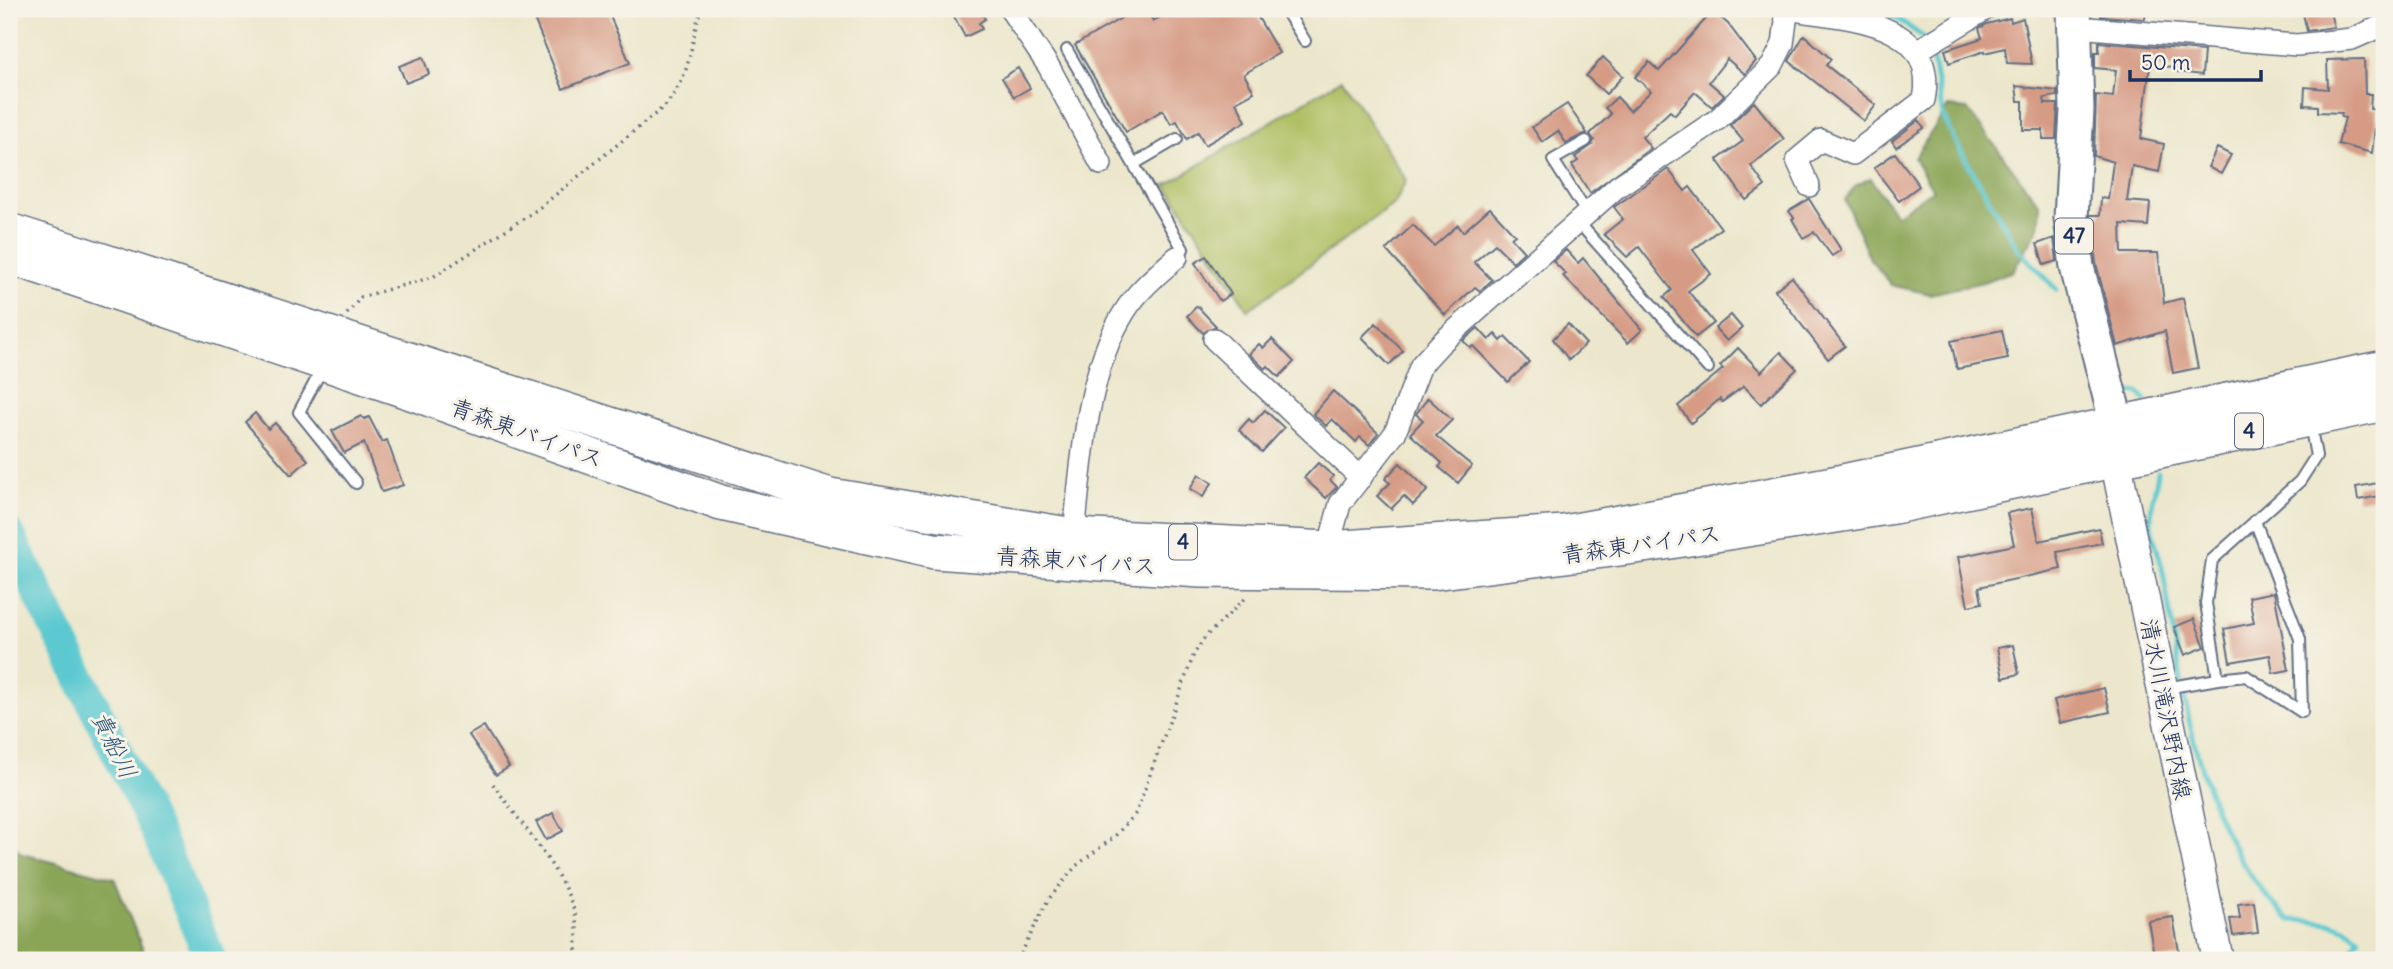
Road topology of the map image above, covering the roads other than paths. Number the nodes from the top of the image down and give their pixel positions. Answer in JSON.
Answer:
{"nodes":[{"id":1,"x":1010,"y":9,"type":"edge"},
{"id":2,"x":1285,"y":9,"type":"edge"},
{"id":3,"x":1784,"y":9,"type":"edge"},
{"id":4,"x":1986,"y":9,"type":"edge"},
{"id":5,"x":2076,"y":18,"type":"edge"},
{"id":6,"x":2384,"y":25,"type":"edge"},
{"id":7,"x":1305,"y":41,"type":"dead end"},
{"id":8,"x":1067,"y":50,"type":"dead end"},
{"id":9,"x":1917,"y":51,"type":"junction"},
{"id":10,"x":1177,"y":139,"type":"dead end"},
{"id":11,"x":1586,"y":141,"type":"dead end"},
{"id":12,"x":1101,"y":164,"type":"dead end"},
{"id":13,"x":1134,"y":164,"type":"junction"},
{"id":14,"x":1809,"y":186,"type":"dead end"},
{"id":15,"x":1583,"y":219,"type":"junction"},
{"id":16,"x":9,"y":231,"type":"edge"},
{"id":17,"x":9,"y":256,"type":"edge"},
{"id":18,"x":1177,"y":257,"type":"joint"},
{"id":19,"x":1214,"y":339,"type":"dead end"},
{"id":20,"x":329,"y":349,"type":"junction"},
{"id":21,"x":1708,"y":368,"type":"dead end"},
{"id":22,"x":2384,"y":368,"type":"edge"},
{"id":23,"x":2384,"y":403,"type":"edge"},
{"id":24,"x":2309,"y":418,"type":"junction"},
{"id":25,"x":2115,"y":442,"type":"junction"},
{"id":26,"x":1362,"y":478,"type":"junction"},
{"id":27,"x":355,"y":483,"type":"dead end"},
{"id":28,"x":2255,"y":521,"type":"junction"},
{"id":29,"x":1074,"y":536,"type":"junction"},
{"id":30,"x":1328,"y":549,"type":"junction"},
{"id":31,"x":2218,"y":679,"type":"junction"},
{"id":32,"x":2168,"y":687,"type":"junction"},
{"id":33,"x":2218,"y":960,"type":"edge"}],
"edges":[{"from":1,"to":12,"type":"street"},
{"from":2,"to":7,"type":"lane"},
{"from":3,"to":9,"type":"street"},
{"from":3,"to":15,"type":"street"},
{"from":4,"to":9,"type":"street"},
{"from":5,"to":6,"type":"street"},
{"from":5,"to":25,"type":"main road","number":"47"},
{"from":8,"to":13,"type":"lane"},
{"from":9,"to":14,"type":"street"},
{"from":10,"to":13,"type":"lane"},
{"from":11,"to":15,"type":"lane"},
{"from":13,"to":18,"type":"lane"},
{"from":15,"to":21,"type":"lane"},
{"from":15,"to":26,"type":"street"},
{"from":16,"to":20,"type":"highway","name":"青森東バイパス","number":"4"},
{"from":17,"to":20,"type":"highway","name":"青森東バイパス","number":"4"},
{"from":18,"to":29,"type":"street"},
{"from":19,"to":26,"type":"street"},
{"from":20,"to":25,"type":"highway","name":"青森東バイパス","number":"4"},
{"from":20,"to":27,"type":"lane"},
{"from":20,"to":29,"type":"highway","name":"青森東バイパス","number":"4"},
{"from":22,"to":25,"type":"highway","name":"青森東バイパス","number":"4"},
{"from":23,"to":24,"type":"highway","name":"青森東バイパス","number":"4"},
{"from":24,"to":25,"type":"highway","name":"青森東バイパス","number":"4"},
{"from":24,"to":28,"type":"lane"},
{"from":25,"to":30,"type":"highway","name":"青森東バイパス","number":"4"},
{"from":25,"to":32,"type":"main road","name":"清水川滝沢野内線"},
{"from":26,"to":30,"type":"street"},
{"from":28,"to":31,"type":"lane"},
{"from":28,"to":31,"type":"lane"},
{"from":29,"to":30,"type":"highway","name":"青森東バイパス","number":"4"},
{"from":31,"to":32,"type":"lane"},
{"from":32,"to":33,"type":"main road","name":"清水川滝沢野内線"}]}
